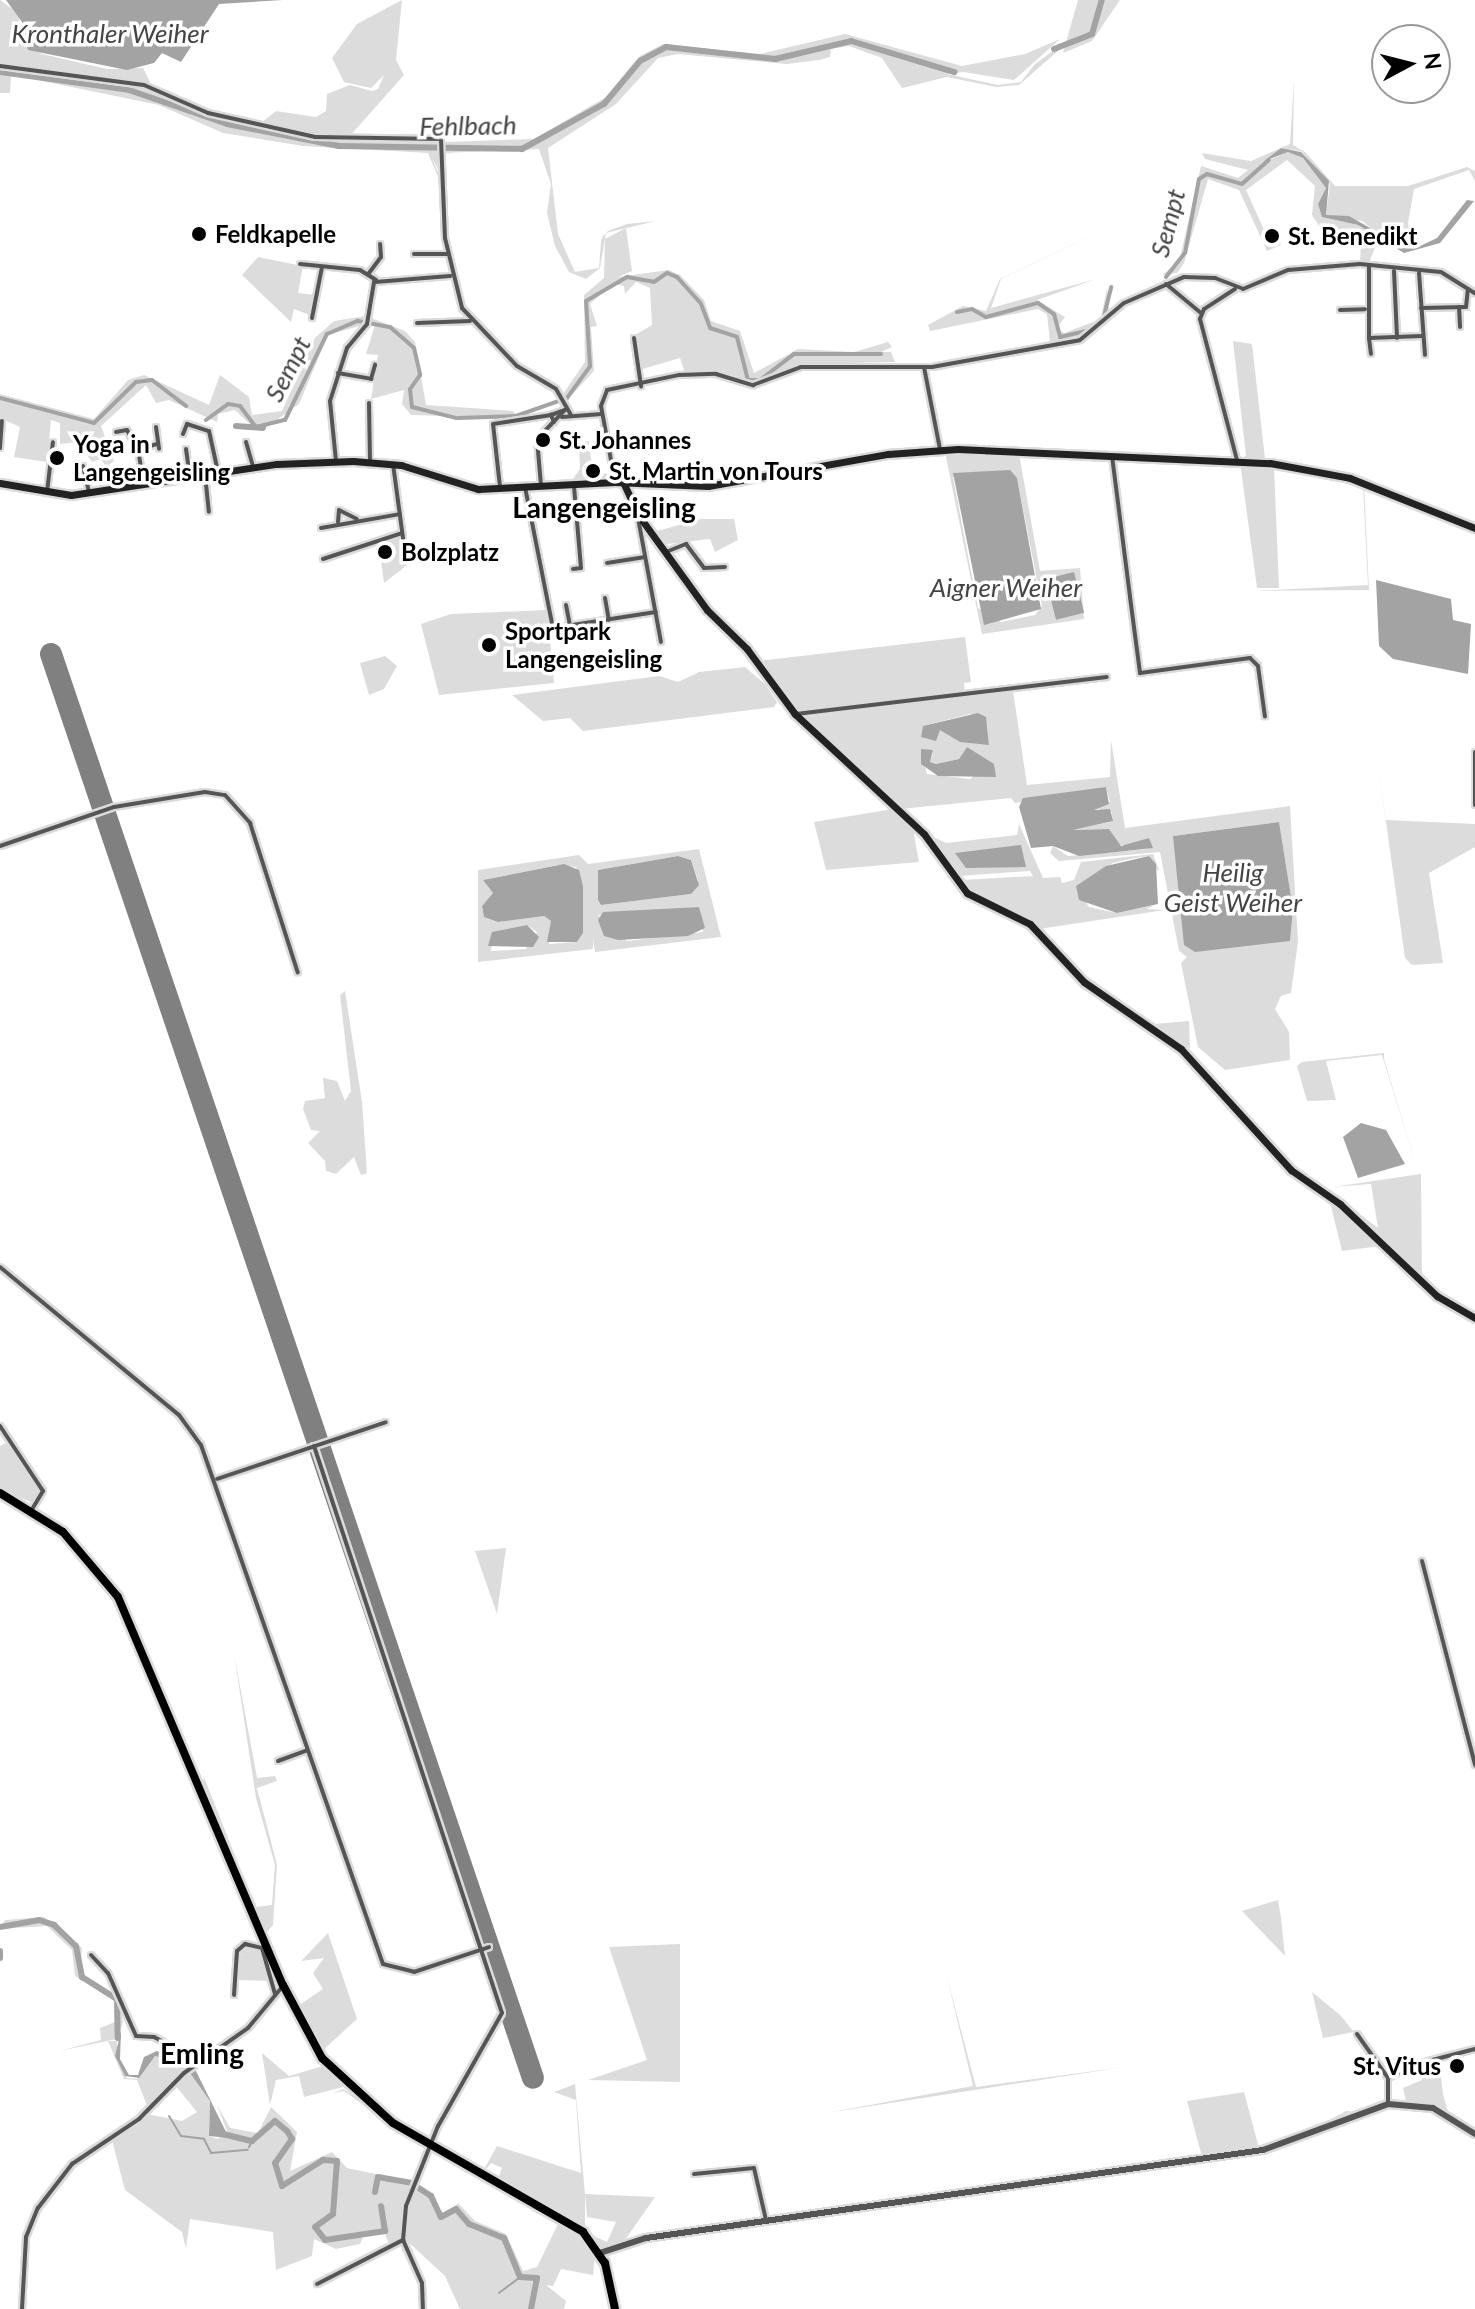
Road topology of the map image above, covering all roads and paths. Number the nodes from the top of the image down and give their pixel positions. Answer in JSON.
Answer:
{"nodes":[{"id":1,"x":0,"y":66,"type":"edge"},
{"id":2,"x":380,"y":244,"type":"dead end"},
{"id":3,"x":414,"y":254,"type":"dead end"},
{"id":4,"x":448,"y":254,"type":"junction"},
{"id":5,"x":300,"y":264,"type":"dead end"},
{"id":6,"x":1369,"y":265,"type":"junction"},
{"id":7,"x":322,"y":267,"type":"junction"},
{"id":8,"x":1394,"y":271,"type":"junction"},
{"id":9,"x":369,"y":273,"type":"junction"},
{"id":10,"x":1419,"y":273,"type":"junction"},
{"id":11,"x":451,"y":276,"type":"junction"},
{"id":12,"x":376,"y":280,"type":"junction"},
{"id":13,"x":1166,"y":283,"type":"junction"},
{"id":14,"x":1236,"y":289,"type":"junction"},
{"id":15,"x":1468,"y":289,"type":"junction"},
{"id":16,"x":1475,"y":293,"type":"edge"},
{"id":17,"x":1459,"y":307,"type":"junction"},
{"id":18,"x":1421,"y":308,"type":"junction"},
{"id":19,"x":1365,"y":309,"type":"junction"},
{"id":20,"x":1340,"y":310,"type":"dead end"},
{"id":21,"x":1201,"y":313,"type":"junction"},
{"id":22,"x":312,"y":318,"type":"dead end"},
{"id":23,"x":470,"y":321,"type":"junction"},
{"id":24,"x":417,"y":323,"type":"dead end"},
{"id":25,"x":1460,"y":327,"type":"dead end"},
{"id":26,"x":1422,"y":336,"type":"junction"},
{"id":27,"x":634,"y":338,"type":"dead end"},
{"id":28,"x":1369,"y":338,"type":"junction"},
{"id":29,"x":1397,"y":338,"type":"junction"},
{"id":30,"x":1371,"y":354,"type":"dead end"},
{"id":31,"x":1425,"y":355,"type":"dead end"},
{"id":32,"x":375,"y":365,"type":"dead end"},
{"id":33,"x":924,"y":367,"type":"junction"},
{"id":34,"x":338,"y":373,"type":"junction"},
{"id":35,"x":641,"y":386,"type":"junction"},
{"id":36,"x":369,"y":403,"type":"dead end"},
{"id":37,"x":566,"y":409,"type":"junction"},
{"id":38,"x":602,"y":414,"type":"junction"},
{"id":39,"x":551,"y":415,"type":"junction"},
{"id":40,"x":571,"y":415,"type":"junction"},
{"id":41,"x":562,"y":417,"type":"junction"},
{"id":42,"x":2,"y":421,"type":"dead end"},
{"id":43,"x":554,"y":422,"type":"junction"},
{"id":44,"x":156,"y":427,"type":"dead end"},
{"id":45,"x":116,"y":432,"type":"dead end"},
{"id":46,"x":183,"y":434,"type":"dead end"},
{"id":47,"x":53,"y":442,"type":"dead end"},
{"id":48,"x":246,"y":442,"type":"dead end"},
{"id":49,"x":0,"y":448,"type":"edge"},
{"id":50,"x":186,"y":449,"type":"dead end"},
{"id":51,"x":940,"y":449,"type":"junction"},
{"id":52,"x":138,"y":450,"type":"junction"},
{"id":53,"x":1111,"y":454,"type":"junction"},
{"id":54,"x":1237,"y":460,"type":"junction"},
{"id":55,"x":336,"y":461,"type":"junction"},
{"id":56,"x":370,"y":461,"type":"junction"},
{"id":57,"x":396,"y":465,"type":"junction"},
{"id":58,"x":83,"y":466,"type":"dead end"},
{"id":59,"x":253,"y":467,"type":"junction"},
{"id":60,"x":218,"y":473,"type":"junction"},
{"id":61,"x":205,"y":475,"type":"junction"},
{"id":62,"x":190,"y":477,"type":"junction"},
{"id":63,"x":619,"y":482,"type":"junction"},
{"id":64,"x":0,"y":483,"type":"edge"},
{"id":65,"x":573,"y":483,"type":"junction"},
{"id":66,"x":144,"y":484,"type":"junction"},
{"id":67,"x":541,"y":485,"type":"junction"},
{"id":68,"x":525,"y":487,"type":"junction"},
{"id":69,"x":500,"y":489,"type":"junction"},
{"id":70,"x":89,"y":493,"type":"junction"},
{"id":71,"x":47,"y":494,"type":"junction"},
{"id":72,"x":209,"y":512,"type":"dead end"},
{"id":73,"x":400,"y":514,"type":"junction"},
{"id":74,"x":639,"y":516,"type":"junction"},
{"id":75,"x":357,"y":519,"type":"junction"},
{"id":76,"x":338,"y":522,"type":"junction"},
{"id":77,"x":1475,"y":526,"type":"edge"},
{"id":78,"x":321,"y":528,"type":"dead end"},
{"id":79,"x":666,"y":552,"type":"junction"},
{"id":80,"x":645,"y":557,"type":"junction"},
{"id":81,"x":323,"y":559,"type":"dead end"},
{"id":82,"x":607,"y":563,"type":"dead end"},
{"id":83,"x":725,"y":567,"type":"dead end"},
{"id":84,"x":573,"y":569,"type":"dead end"},
{"id":85,"x":605,"y":598,"type":"dead end"},
{"id":86,"x":566,"y":605,"type":"dead end"},
{"id":87,"x":656,"y":612,"type":"junction"},
{"id":88,"x":609,"y":620,"type":"junction"},
{"id":89,"x":570,"y":626,"type":"junction"},
{"id":90,"x":661,"y":642,"type":"dead end"},
{"id":91,"x":1107,"y":677,"type":"dead end"},
{"id":92,"x":795,"y":714,"type":"junction"},
{"id":93,"x":1265,"y":717,"type":"dead end"},
{"id":94,"x":1475,"y":752,"type":"edge"},
{"id":95,"x":1475,"y":805,"type":"edge"},
{"id":96,"x":0,"y":846,"type":"edge"},
{"id":97,"x":298,"y":973,"type":"dead end"},
{"id":98,"x":0,"y":1267,"type":"edge"},
{"id":99,"x":1475,"y":1318,"type":"edge"},
{"id":100,"x":386,"y":1422,"type":"dead end"},
{"id":101,"x":0,"y":1426,"type":"edge"},
{"id":102,"x":314,"y":1446,"type":"junction"},
{"id":103,"x":217,"y":1479,"type":"junction"},
{"id":104,"x":0,"y":1493,"type":"edge"},
{"id":105,"x":32,"y":1509,"type":"junction"},
{"id":106,"x":1422,"y":1561,"type":"dead end"},
{"id":107,"x":306,"y":1751,"type":"junction"},
{"id":108,"x":278,"y":1761,"type":"dead end"},
{"id":109,"x":1475,"y":1765,"type":"edge"},
{"id":110,"x":262,"y":1944,"type":"junction"},
{"id":111,"x":489,"y":1947,"type":"dead end"},
{"id":112,"x":481,"y":1950,"type":"junction"},
{"id":113,"x":91,"y":1955,"type":"dead end"},
{"id":114,"x":283,"y":1985,"type":"junction"},
{"id":115,"x":275,"y":1994,"type":"junction"},
{"id":116,"x":234,"y":1995,"type":"dead end"},
{"id":117,"x":1357,"y":2034,"type":"dead end"},
{"id":118,"x":1475,"y":2049,"type":"edge"},
{"id":119,"x":197,"y":2062,"type":"junction"},
{"id":120,"x":1388,"y":2078,"type":"junction"},
{"id":121,"x":1388,"y":2104,"type":"junction"},
{"id":122,"x":1475,"y":2134,"type":"edge"},
{"id":123,"x":430,"y":2145,"type":"junction"},
{"id":124,"x":694,"y":2174,"type":"dead end"},
{"id":125,"x":766,"y":2220,"type":"junction"},
{"id":126,"x":403,"y":2240,"type":"junction"},
{"id":127,"x":600,"y":2253,"type":"junction"},
{"id":128,"x":317,"y":2284,"type":"dead end"},
{"id":129,"x":22,"y":2309,"type":"edge"},
{"id":130,"x":423,"y":2309,"type":"edge"},
{"id":131,"x":615,"y":2309,"type":"edge"}],
"edges":[{"from":1,"to":4,"type":"street"},
{"from":2,"to":9,"type":"street"},
{"from":3,"to":4,"type":"street"},
{"from":4,"to":11,"type":"street"},
{"from":5,"to":7,"type":"street"},
{"from":6,"to":8,"type":"street"},
{"from":6,"to":14,"type":"street"},
{"from":6,"to":19,"type":"street"},
{"from":7,"to":9,"type":"street"},
{"from":7,"to":22,"type":"street"},
{"from":8,"to":10,"type":"street"},
{"from":8,"to":29,"type":"street"},
{"from":9,"to":12,"type":"street"},
{"from":10,"to":15,"type":"street"},
{"from":10,"to":18,"type":"street"},
{"from":11,"to":12,"type":"street"},
{"from":11,"to":23,"type":"street"},
{"from":12,"to":34,"type":"street"},
{"from":13,"to":14,"type":"street"},
{"from":13,"to":21,"type":"street"},
{"from":13,"to":33,"type":"street"},
{"from":14,"to":21,"type":"street"},
{"from":15,"to":16,"type":"street"},
{"from":15,"to":17,"type":"street"},
{"from":17,"to":18,"type":"street"},
{"from":17,"to":25,"type":"street"},
{"from":18,"to":26,"type":"street"},
{"from":19,"to":20,"type":"street"},
{"from":19,"to":28,"type":"street"},
{"from":21,"to":54,"type":"street"},
{"from":23,"to":24,"type":"street"},
{"from":23,"to":37,"type":"street"},
{"from":26,"to":29,"type":"street"},
{"from":26,"to":31,"type":"street"},
{"from":27,"to":35,"type":"street"},
{"from":28,"to":29,"type":"street"},
{"from":28,"to":30,"type":"street"},
{"from":32,"to":34,"type":"street"},
{"from":33,"to":35,"type":"street"},
{"from":33,"to":51,"type":"street"},
{"from":34,"to":55,"type":"street"},
{"from":35,"to":38,"type":"street"},
{"from":36,"to":56,"type":"street"},
{"from":37,"to":39,"type":"street"},
{"from":37,"to":40,"type":"street"},
{"from":37,"to":41,"type":"street"},
{"from":38,"to":40,"type":"street"},
{"from":38,"to":63,"type":"street"},
{"from":39,"to":43,"type":"street"},
{"from":39,"to":69,"type":"street"},
{"from":40,"to":41,"type":"street"},
{"from":41,"to":43,"type":"street"},
{"from":42,"to":49,"type":"street"},
{"from":43,"to":67,"type":"street"},
{"from":44,"to":52,"type":"street"},
{"from":45,"to":52,"type":"street"},
{"from":46,"to":60,"type":"street"},
{"from":47,"to":71,"type":"street"},
{"from":48,"to":59,"type":"street"},
{"from":50,"to":62,"type":"street"},
{"from":51,"to":53,"type":"main road"},
{"from":51,"to":63,"type":"main road"},
{"from":52,"to":66,"type":"street"},
{"from":53,"to":54,"type":"main road"},
{"from":53,"to":93,"type":"street"},
{"from":54,"to":77,"type":"main road"},
{"from":55,"to":56,"type":"main road"},
{"from":55,"to":59,"type":"main road"},
{"from":56,"to":57,"type":"main road"},
{"from":57,"to":69,"type":"main road"},
{"from":57,"to":73,"type":"street"},
{"from":58,"to":70,"type":"street"},
{"from":59,"to":60,"type":"main road"},
{"from":60,"to":61,"type":"main road"},
{"from":61,"to":62,"type":"main road"},
{"from":61,"to":72,"type":"street"},
{"from":62,"to":66,"type":"main road"},
{"from":63,"to":65,"type":"main road"},
{"from":63,"to":74,"type":"main road"},
{"from":64,"to":71,"type":"main road"},
{"from":65,"to":67,"type":"main road"},
{"from":65,"to":84,"type":"street"},
{"from":66,"to":70,"type":"main road"},
{"from":67,"to":68,"type":"main road"},
{"from":68,"to":69,"type":"main road"},
{"from":68,"to":89,"type":"street"},
{"from":70,"to":71,"type":"main road"},
{"from":73,"to":75,"type":"street"},
{"from":73,"to":81,"type":"street"},
{"from":74,"to":79,"type":"main road"},
{"from":74,"to":80,"type":"street"},
{"from":75,"to":76,"type":"street"},
{"from":75,"to":76,"type":"street"},
{"from":76,"to":78,"type":"street"},
{"from":79,"to":83,"type":"street"},
{"from":79,"to":92,"type":"main road"},
{"from":80,"to":82,"type":"street"},
{"from":80,"to":87,"type":"street"},
{"from":85,"to":88,"type":"street"},
{"from":86,"to":89,"type":"street"},
{"from":87,"to":88,"type":"street"},
{"from":87,"to":90,"type":"street"},
{"from":88,"to":89,"type":"street"},
{"from":91,"to":92,"type":"street"},
{"from":92,"to":99,"type":"main road"},
{"from":94,"to":95,"type":"street"},
{"from":96,"to":97,"type":"street"},
{"from":98,"to":103,"type":"street"},
{"from":100,"to":102,"type":"street"},
{"from":101,"to":105,"type":"street"},
{"from":102,"to":103,"type":"street"},
{"from":102,"to":112,"type":"street"},
{"from":103,"to":107,"type":"street"},
{"from":104,"to":105,"type":"main road"},
{"from":105,"to":110,"type":"main road"},
{"from":106,"to":109,"type":"street"},
{"from":107,"to":108,"type":"street"},
{"from":107,"to":112,"type":"street"},
{"from":110,"to":114,"type":"main road"},
{"from":110,"to":115,"type":"street"},
{"from":110,"to":116,"type":"street"},
{"from":111,"to":112,"type":"street"},
{"from":112,"to":123,"type":"street"},
{"from":113,"to":119,"type":"street"},
{"from":114,"to":115,"type":"street"},
{"from":114,"to":123,"type":"main road"},
{"from":115,"to":119,"type":"street"},
{"from":117,"to":120,"type":"street"},
{"from":118,"to":120,"type":"street"},
{"from":119,"to":129,"type":"street"},
{"from":120,"to":121,"type":"street"},
{"from":121,"to":122,"type":"street"},
{"from":121,"to":125,"type":"street"},
{"from":123,"to":126,"type":"street"},
{"from":123,"to":127,"type":"main road"},
{"from":124,"to":125,"type":"street"},
{"from":125,"to":127,"type":"street"},
{"from":126,"to":128,"type":"street"},
{"from":126,"to":130,"type":"street"},
{"from":127,"to":131,"type":"main road"}]}
